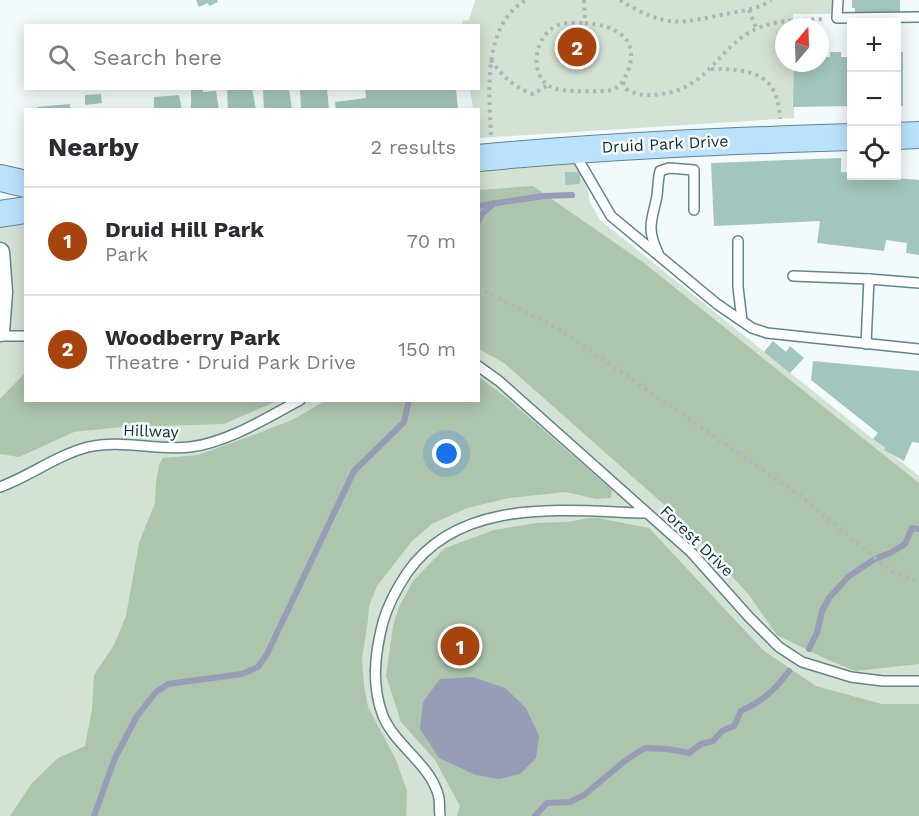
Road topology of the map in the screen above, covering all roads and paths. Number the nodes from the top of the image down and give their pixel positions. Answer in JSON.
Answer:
{"nodes":[{"id":1,"x":526,"y":0,"type":"edge"},
{"id":2,"x":584,"y":0,"type":"edge"},
{"id":3,"x":620,"y":0,"type":"edge"},
{"id":4,"x":771,"y":0,"type":"edge"},
{"id":5,"x":837,"y":0,"type":"edge"},
{"id":6,"x":749,"y":10,"type":"junction"},
{"id":7,"x":919,"y":17,"type":"edge"},
{"id":8,"x":837,"y":18,"type":"junction"},
{"id":9,"x":585,"y":23,"type":"junction"},
{"id":10,"x":756,"y":28,"type":"junction"},
{"id":11,"x":491,"y":60,"type":"junction"},
{"id":12,"x":710,"y":69,"type":"junction"},
{"id":13,"x":623,"y":82,"type":"junction"},
{"id":14,"x":548,"y":85,"type":"junction"},
{"id":15,"x":919,"y":135,"type":"edge"},
{"id":16,"x":901,"y":136,"type":"edge"},
{"id":17,"x":847,"y":137,"type":"edge"},
{"id":18,"x":781,"y":139,"type":"junction"},
{"id":19,"x":572,"y":149,"type":"junction"},
{"id":20,"x":486,"y":158,"type":"edge"},
{"id":21,"x":0,"y":178,"type":"edge"},
{"id":22,"x":24,"y":184,"type":"edge"},
{"id":23,"x":24,"y":210,"type":"edge"},
{"id":24,"x":694,"y":210,"type":"dead end"},
{"id":25,"x":0,"y":214,"type":"edge"},
{"id":26,"x":738,"y":242,"type":"dead end"},
{"id":27,"x":0,"y":252,"type":"edge"},
{"id":28,"x":661,"y":258,"type":"junction"},
{"id":29,"x":793,"y":276,"type":"dead end"},
{"id":30,"x":869,"y":279,"type":"junction"},
{"id":31,"x":919,"y":284,"type":"edge"},
{"id":32,"x":480,"y":289,"type":"edge"},
{"id":33,"x":742,"y":321,"type":"junction"},
{"id":34,"x":0,"y":334,"type":"edge"},
{"id":35,"x":24,"y":336,"type":"edge"},
{"id":36,"x":866,"y":344,"type":"junction"},
{"id":37,"x":919,"y":349,"type":"edge"},
{"id":38,"x":480,"y":367,"type":"edge"},
{"id":39,"x":296,"y":402,"type":"edge"},
{"id":40,"x":0,"y":487,"type":"edge"},
{"id":41,"x":646,"y":513,"type":"junction"},
{"id":42,"x":919,"y":582,"type":"edge"},
{"id":43,"x":919,"y":681,"type":"edge"},
{"id":44,"x":440,"y":816,"type":"edge"}],
"edges":[{"from":1,"to":11,"type":"path"},
{"from":2,"to":9,"type":"path"},
{"from":3,"to":6,"type":"path"},
{"from":4,"to":6,"type":"path"},
{"from":5,"to":8,"type":"lane"},
{"from":6,"to":10,"type":"path"},
{"from":7,"to":8,"type":"lane"},
{"from":8,"to":10,"type":"path"},
{"from":9,"to":13,"type":"path"},
{"from":9,"to":14,"type":"path"},
{"from":10,"to":12,"type":"path"},
{"from":11,"to":14,"type":"path"},
{"from":11,"to":20,"type":"path"},
{"from":12,"to":13,"type":"path"},
{"from":12,"to":18,"type":"path"},
{"from":13,"to":14,"type":"path"},
{"from":15,"to":16,"type":"main road"},
{"from":17,"to":18,"type":"main road","name":"Druid Park Drive"},
{"from":18,"to":19,"type":"main road","name":"Druid Park Drive"},
{"from":19,"to":20,"type":"main road","name":"Druid Park Drive"},
{"from":19,"to":28,"type":"lane"},
{"from":21,"to":22,"type":"main road"},
{"from":23,"to":25,"type":"main road"},
{"from":24,"to":28,"type":"lane"},
{"from":26,"to":33,"type":"lane"},
{"from":27,"to":34,"type":"street"},
{"from":28,"to":33,"type":"lane"},
{"from":29,"to":30,"type":"lane"},
{"from":30,"to":31,"type":"lane"},
{"from":30,"to":36,"type":"lane"},
{"from":32,"to":42,"type":"path"},
{"from":33,"to":36,"type":"lane"},
{"from":34,"to":35,"type":"lane"},
{"from":36,"to":37,"type":"lane"},
{"from":38,"to":41,"type":"lane","name":"Forest Drive"},
{"from":39,"to":40,"type":"lane","name":"Hillway"},
{"from":41,"to":43,"type":"lane","name":"Forest Drive"},
{"from":41,"to":44,"type":"lane"}]}
